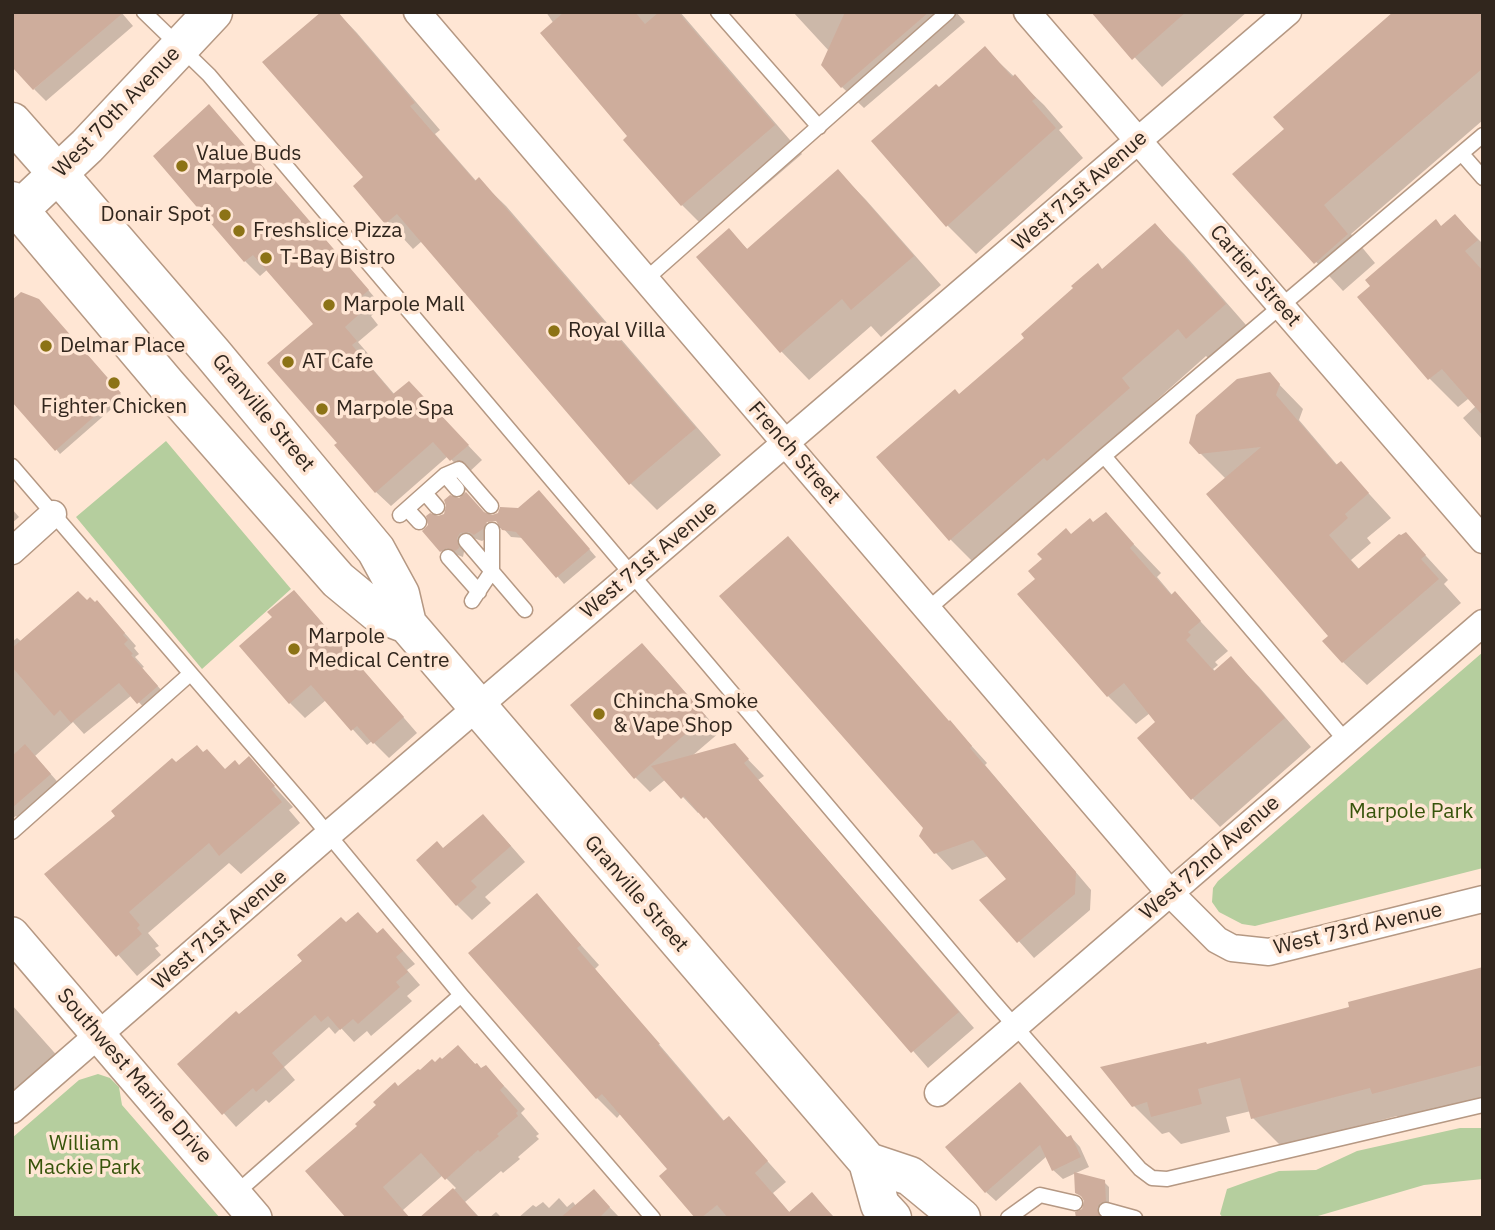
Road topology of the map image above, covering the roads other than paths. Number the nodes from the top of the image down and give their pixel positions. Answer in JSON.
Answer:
{"nodes":[{"id":1,"x":144,"y":12,"type":"edge"},
{"id":2,"x":213,"y":12,"type":"edge"},
{"id":3,"x":417,"y":12,"type":"edge"},
{"id":4,"x":719,"y":12,"type":"edge"},
{"id":5,"x":948,"y":12,"type":"edge"},
{"id":6,"x":1027,"y":12,"type":"edge"},
{"id":7,"x":1288,"y":12,"type":"edge"},
{"id":8,"x":180,"y":47,"type":"junction"},
{"id":9,"x":12,"y":122,"type":"edge"},
{"id":10,"x":820,"y":127,"type":"junction"},
{"id":11,"x":1483,"y":135,"type":"edge"},
{"id":12,"x":1139,"y":141,"type":"junction"},
{"id":13,"x":1462,"y":154,"type":"junction"},
{"id":14,"x":57,"y":173,"type":"junction"},
{"id":15,"x":1483,"y":178,"type":"edge"},
{"id":16,"x":16,"y":205,"type":"edge"},
{"id":17,"x":645,"y":280,"type":"junction"},
{"id":18,"x":1282,"y":306,"type":"junction"},
{"id":19,"x":786,"y":443,"type":"junction"},
{"id":20,"x":1104,"y":456,"type":"junction"},
{"id":21,"x":12,"y":466,"type":"edge"},
{"id":22,"x":445,"y":475,"type":"junction"},
{"id":23,"x":457,"y":489,"type":"dead end"},
{"id":24,"x":425,"y":494,"type":"junction"},
{"id":25,"x":491,"y":506,"type":"dead end"},
{"id":26,"x":437,"y":507,"type":"dead end"},
{"id":27,"x":54,"y":514,"type":"junction"},
{"id":28,"x":419,"y":522,"type":"dead end"},
{"id":29,"x":492,"y":530,"type":"dead end"},
{"id":30,"x":1483,"y":540,"type":"edge"},
{"id":31,"x":466,"y":541,"type":"dead end"},
{"id":32,"x":12,"y":551,"type":"edge"},
{"id":33,"x":448,"y":557,"type":"dead end"},
{"id":34,"x":492,"y":571,"type":"junction"},
{"id":35,"x":632,"y":574,"type":"junction"},
{"id":36,"x":525,"y":610,"type":"dead end"},
{"id":37,"x":927,"y":610,"type":"junction"},
{"id":38,"x":1483,"y":623,"type":"edge"},
{"id":39,"x":407,"y":624,"type":"junction"},
{"id":40,"x":190,"y":674,"type":"junction"},
{"id":41,"x":477,"y":708,"type":"junction"},
{"id":42,"x":1346,"y":741,"type":"junction"},
{"id":43,"x":12,"y":832,"type":"edge"},
{"id":44,"x":328,"y":835,"type":"junction"},
{"id":45,"x":1170,"y":893,"type":"junction"},
{"id":46,"x":1483,"y":899,"type":"edge"},
{"id":47,"x":12,"y":934,"type":"edge"},
{"id":48,"x":461,"y":995,"type":"junction"},
{"id":49,"x":1015,"y":1026,"type":"junction"},
{"id":50,"x":99,"y":1036,"type":"junction"},
{"id":51,"x":938,"y":1093,"type":"dead end"},
{"id":52,"x":1483,"y":1105,"type":"edge"},
{"id":53,"x":12,"y":1110,"type":"edge"},
{"id":54,"x":868,"y":1162,"type":"junction"},
{"id":55,"x":1075,"y":1203,"type":"dead end"},
{"id":56,"x":245,"y":1206,"type":"edge"},
{"id":57,"x":1106,"y":1210,"type":"dead end"},
{"id":58,"x":653,"y":1218,"type":"edge"},
{"id":59,"x":892,"y":1218,"type":"edge"},
{"id":60,"x":961,"y":1218,"type":"edge"},
{"id":61,"x":1008,"y":1218,"type":"edge"},
{"id":62,"x":1135,"y":1218,"type":"edge"}],
"edges":[{"from":1,"to":8,"type":"lane"},
{"from":2,"to":8,"type":"main road","name":"West 70th Avenue"},
{"from":3,"to":17,"type":"street","name":"French Street"},
{"from":4,"to":10,"type":"lane"},
{"from":5,"to":10,"type":"lane"},
{"from":6,"to":12,"type":"street","name":"Cartier Street"},
{"from":7,"to":12,"type":"street","name":"West 71st Avenue"},
{"from":8,"to":14,"type":"main road","name":"West 70th Avenue"},
{"from":8,"to":35,"type":"lane"},
{"from":9,"to":14,"type":"main road","name":"Granville Street"},
{"from":10,"to":17,"type":"lane"},
{"from":11,"to":13,"type":"lane"},
{"from":12,"to":18,"type":"street","name":"Cartier Street"},
{"from":12,"to":19,"type":"street","name":"West 71st Avenue"},
{"from":13,"to":15,"type":"lane"},
{"from":13,"to":18,"type":"lane"},
{"from":14,"to":16,"type":"main road","name":"West 70th Avenue"},
{"from":14,"to":39,"type":"main road","name":"Granville Street"},
{"from":16,"to":39,"type":"main road","name":"Granville Street"},
{"from":17,"to":19,"type":"street","name":"French Street"},
{"from":18,"to":20,"type":"lane"},
{"from":18,"to":30,"type":"street","name":"Cartier Street"},
{"from":19,"to":35,"type":"street","name":"West 71st Avenue"},
{"from":19,"to":37,"type":"street","name":"French Street"},
{"from":20,"to":37,"type":"lane"},
{"from":20,"to":42,"type":"lane"},
{"from":21,"to":27,"type":"lane"},
{"from":22,"to":23,"type":"lane"},
{"from":22,"to":24,"type":"lane"},
{"from":22,"to":25,"type":"lane"},
{"from":24,"to":26,"type":"lane"},
{"from":24,"to":28,"type":"lane"},
{"from":27,"to":32,"type":"street"},
{"from":27,"to":40,"type":"lane"},
{"from":29,"to":34,"type":"lane"},
{"from":31,"to":34,"type":"lane"},
{"from":33,"to":34,"type":"lane"},
{"from":34,"to":36,"type":"lane"},
{"from":35,"to":41,"type":"street","name":"West 71st Avenue"},
{"from":35,"to":49,"type":"lane"},
{"from":37,"to":45,"type":"street","name":"French Street"},
{"from":38,"to":42,"type":"street","name":"West 72nd Avenue"},
{"from":39,"to":41,"type":"main road","name":"Granville Street"},
{"from":40,"to":43,"type":"lane"},
{"from":40,"to":44,"type":"lane"},
{"from":41,"to":44,"type":"street","name":"West 71st Avenue"},
{"from":41,"to":54,"type":"main road","name":"Granville Street"},
{"from":42,"to":45,"type":"street","name":"West 72nd Avenue"},
{"from":44,"to":48,"type":"lane"},
{"from":44,"to":50,"type":"street","name":"West 71st Avenue"},
{"from":45,"to":46,"type":"street","name":"West 73rd Avenue"},
{"from":45,"to":49,"type":"street","name":"West 72nd Avenue"},
{"from":47,"to":50,"type":"street","name":"Southwest Marine Drive"},
{"from":48,"to":56,"type":"lane"},
{"from":48,"to":58,"type":"lane"},
{"from":49,"to":51,"type":"street","name":"West 72nd Avenue"},
{"from":49,"to":52,"type":"lane"},
{"from":50,"to":53,"type":"street","name":"West 71st Avenue"},
{"from":50,"to":56,"type":"street","name":"Southwest Marine Drive"},
{"from":54,"to":59,"type":"main road","name":"Granville Street"},
{"from":54,"to":60,"type":"main road"},
{"from":55,"to":61,"type":"lane"},
{"from":57,"to":62,"type":"lane"}]}
